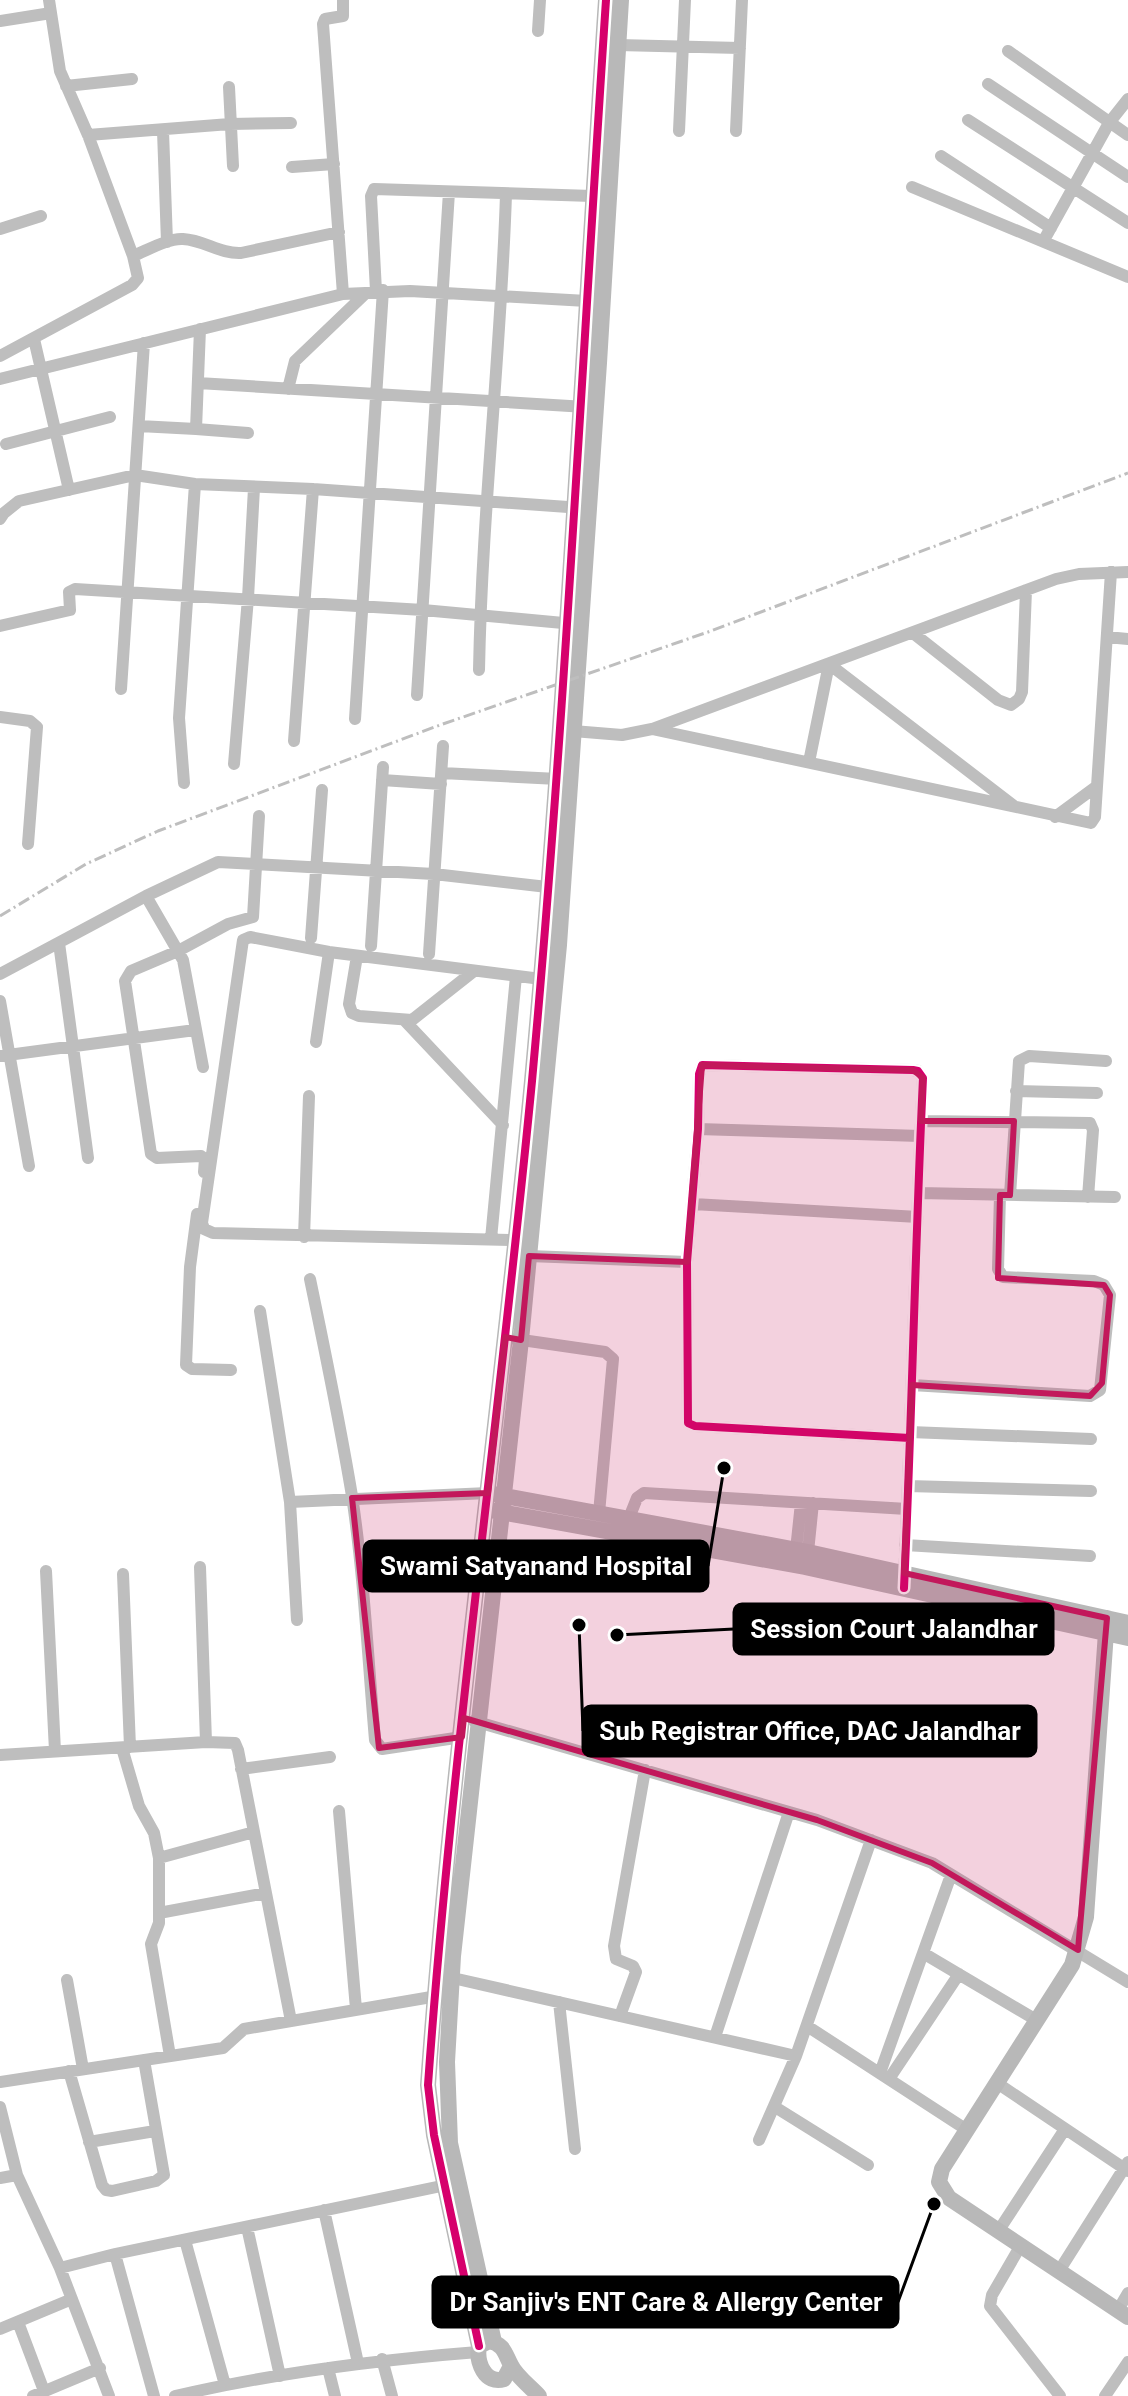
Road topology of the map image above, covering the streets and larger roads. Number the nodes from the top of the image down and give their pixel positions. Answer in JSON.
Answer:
{"nodes":[{"id":1,"x":343,"y":0,"type":"edge"},
{"id":2,"x":540,"y":0,"type":"edge"},
{"id":3,"x":606,"y":0,"type":"edge"},
{"id":4,"x":621,"y":0,"type":"edge"},
{"id":5,"x":685,"y":0,"type":"edge"},
{"id":6,"x":742,"y":0,"type":"edge"},
{"id":7,"x":50,"y":6,"type":"edge"},
{"id":8,"x":0,"y":21,"type":"edge"},
{"id":9,"x":538,"y":31,"type":"dead end"},
{"id":10,"x":618,"y":45,"type":"junction"},
{"id":11,"x":681,"y":47,"type":"junction"},
{"id":12,"x":740,"y":48,"type":"junction"},
{"id":13,"x":1008,"y":51,"type":"dead end"},
{"id":14,"x":132,"y":79,"type":"dead end"},
{"id":15,"x":988,"y":84,"type":"dead end"},
{"id":16,"x":66,"y":86,"type":"junction"},
{"id":17,"x":229,"y":87,"type":"dead end"},
{"id":18,"x":1128,"y":99,"type":"edge"},
{"id":19,"x":968,"y":120,"type":"dead end"},
{"id":20,"x":291,"y":123,"type":"dead end"},
{"id":21,"x":1109,"y":123,"type":"junction"},
{"id":22,"x":230,"y":124,"type":"junction"},
{"id":23,"x":163,"y":131,"type":"junction"},
{"id":24,"x":679,"y":131,"type":"dead end"},
{"id":25,"x":736,"y":131,"type":"dead end"},
{"id":26,"x":88,"y":135,"type":"junction"},
{"id":27,"x":1128,"y":135,"type":"edge"},
{"id":28,"x":1092,"y":153,"type":"junction"},
{"id":29,"x":941,"y":156,"type":"dead end"},
{"id":30,"x":334,"y":164,"type":"junction"},
{"id":31,"x":233,"y":166,"type":"dead end"},
{"id":32,"x":292,"y":167,"type":"dead end"},
{"id":33,"x":1128,"y":177,"type":"edge"},
{"id":34,"x":912,"y":187,"type":"dead end"},
{"id":35,"x":1073,"y":187,"type":"junction"},
{"id":36,"x":449,"y":192,"type":"junction"},
{"id":37,"x":506,"y":194,"type":"junction"},
{"id":38,"x":592,"y":196,"type":"junction"},
{"id":39,"x":41,"y":216,"type":"dead end"},
{"id":40,"x":1128,"y":223,"type":"edge"},
{"id":41,"x":1051,"y":228,"type":"junction"},
{"id":42,"x":0,"y":229,"type":"edge"},
{"id":43,"x":339,"y":232,"type":"junction"},
{"id":44,"x":1044,"y":240,"type":"junction"},
{"id":45,"x":167,"y":242,"type":"junction"},
{"id":46,"x":133,"y":256,"type":"junction"},
{"id":47,"x":1128,"y":277,"type":"edge"},
{"id":48,"x":375,"y":292,"type":"junction"},
{"id":49,"x":444,"y":292,"type":"junction"},
{"id":50,"x":343,"y":294,"type":"junction"},
{"id":51,"x":503,"y":296,"type":"junction"},
{"id":52,"x":587,"y":301,"type":"junction"},
{"id":53,"x":200,"y":329,"type":"junction"},
{"id":54,"x":34,"y":339,"type":"junction"},
{"id":55,"x":144,"y":343,"type":"junction"},
{"id":56,"x":0,"y":356,"type":"edge"},
{"id":57,"x":42,"y":368,"type":"junction"},
{"id":58,"x":0,"y":379,"type":"edge"},
{"id":59,"x":198,"y":383,"type":"junction"},
{"id":60,"x":288,"y":389,"type":"junction"},
{"id":61,"x":377,"y":394,"type":"junction"},
{"id":62,"x":436,"y":397,"type":"junction"},
{"id":63,"x":493,"y":399,"type":"junction"},
{"id":64,"x":589,"y":407,"type":"junction"},
{"id":65,"x":110,"y":417,"type":"dead end"},
{"id":66,"x":139,"y":426,"type":"junction"},
{"id":67,"x":196,"y":429,"type":"junction"},
{"id":68,"x":56,"y":432,"type":"junction"},
{"id":69,"x":248,"y":433,"type":"dead end"},
{"id":70,"x":6,"y":444,"type":"dead end"},
{"id":71,"x":135,"y":475,"type":"junction"},
{"id":72,"x":195,"y":484,"type":"junction"},
{"id":73,"x":254,"y":488,"type":"junction"},
{"id":74,"x":313,"y":489,"type":"junction"},
{"id":75,"x":69,"y":490,"type":"junction"},
{"id":76,"x":370,"y":493,"type":"junction"},
{"id":77,"x":430,"y":497,"type":"junction"},
{"id":78,"x":485,"y":501,"type":"junction"},
{"id":79,"x":582,"y":508,"type":"junction"},
{"id":80,"x":0,"y":519,"type":"edge"},
{"id":81,"x":1111,"y":572,"type":"junction"},
{"id":82,"x":1128,"y":572,"type":"edge"},
{"id":83,"x":1026,"y":590,"type":"junction"},
{"id":84,"x":129,"y":593,"type":"junction"},
{"id":85,"x":187,"y":595,"type":"junction"},
{"id":86,"x":248,"y":598,"type":"junction"},
{"id":87,"x":304,"y":602,"type":"junction"},
{"id":88,"x":362,"y":606,"type":"junction"},
{"id":89,"x":423,"y":610,"type":"junction"},
{"id":90,"x":480,"y":616,"type":"junction"},
{"id":91,"x":574,"y":624,"type":"junction"},
{"id":92,"x":0,"y":626,"type":"edge"},
{"id":93,"x":913,"y":633,"type":"junction"},
{"id":94,"x":1107,"y":637,"type":"junction"},
{"id":95,"x":1128,"y":639,"type":"edge"},
{"id":96,"x":829,"y":664,"type":"junction"},
{"id":97,"x":479,"y":670,"type":"dead end"},
{"id":98,"x":121,"y":689,"type":"dead end"},
{"id":99,"x":417,"y":695,"type":"dead end"},
{"id":100,"x":0,"y":717,"type":"edge"},
{"id":101,"x":355,"y":719,"type":"dead end"},
{"id":102,"x":652,"y":729,"type":"junction"},
{"id":103,"x":573,"y":731,"type":"junction"},
{"id":104,"x":294,"y":741,"type":"dead end"},
{"id":105,"x":443,"y":746,"type":"dead end"},
{"id":106,"x":809,"y":762,"type":"junction"},
{"id":107,"x":234,"y":764,"type":"dead end"},
{"id":108,"x":441,"y":779,"type":"junction"},
{"id":109,"x":558,"y":779,"type":"junction"},
{"id":110,"x":184,"y":783,"type":"dead end"},
{"id":111,"x":1097,"y":786,"type":"junction"},
{"id":112,"x":322,"y":790,"type":"dead end"},
{"id":113,"x":1018,"y":809,"type":"junction"},
{"id":114,"x":259,"y":816,"type":"dead end"},
{"id":115,"x":1055,"y":817,"type":"junction"},
{"id":116,"x":28,"y":844,"type":"dead end"},
{"id":117,"x":257,"y":863,"type":"junction"},
{"id":118,"x":317,"y":867,"type":"junction"},
{"id":119,"x":376,"y":871,"type":"junction"},
{"id":120,"x":434,"y":874,"type":"junction"},
{"id":121,"x":555,"y":888,"type":"junction"},
{"id":122,"x":146,"y":896,"type":"junction"},
{"id":123,"x":311,"y":938,"type":"dead end"},
{"id":124,"x":59,"y":943,"type":"junction"},
{"id":125,"x":371,"y":946,"type":"dead end"},
{"id":126,"x":178,"y":951,"type":"junction"},
{"id":127,"x":329,"y":952,"type":"junction"},
{"id":128,"x":429,"y":954,"type":"dead end"},
{"id":129,"x":357,"y":956,"type":"junction"},
{"id":130,"x":474,"y":971,"type":"junction"},
{"id":131,"x":0,"y":974,"type":"edge"},
{"id":132,"x":516,"y":976,"type":"junction"},
{"id":133,"x":541,"y":979,"type":"junction"},
{"id":134,"x":0,"y":1001,"type":"edge"},
{"id":135,"x":405,"y":1021,"type":"junction"},
{"id":136,"x":195,"y":1030,"type":"junction"},
{"id":137,"x":133,"y":1039,"type":"junction"},
{"id":138,"x":316,"y":1042,"type":"dead end"},
{"id":139,"x":73,"y":1046,"type":"junction"},
{"id":140,"x":5,"y":1056,"type":"edge"},
{"id":141,"x":1106,"y":1061,"type":"dead end"},
{"id":142,"x":203,"y":1067,"type":"dead end"},
{"id":143,"x":1016,"y":1091,"type":"junction"},
{"id":144,"x":1097,"y":1093,"type":"dead end"},
{"id":145,"x":309,"y":1096,"type":"dead end"},
{"id":146,"x":921,"y":1121,"type":"junction"},
{"id":147,"x":1014,"y":1121,"type":"junction"},
{"id":148,"x":503,"y":1125,"type":"junction"},
{"id":149,"x":698,"y":1129,"type":"junction"},
{"id":150,"x":920,"y":1136,"type":"junction"},
{"id":151,"x":88,"y":1158,"type":"dead end"},
{"id":152,"x":29,"y":1166,"type":"dead end"},
{"id":153,"x":919,"y":1193,"type":"junction"},
{"id":154,"x":1005,"y":1195,"type":"junction"},
{"id":155,"x":1088,"y":1197,"type":"junction"},
{"id":156,"x":1115,"y":1197,"type":"dead end"},
{"id":157,"x":693,"y":1204,"type":"junction"},
{"id":158,"x":918,"y":1217,"type":"junction"},
{"id":159,"x":304,"y":1237,"type":"junction"},
{"id":160,"x":491,"y":1239,"type":"junction"},
{"id":161,"x":515,"y":1240,"type":"junction"},
{"id":162,"x":529,"y":1256,"type":"junction"},
{"id":163,"x":687,"y":1262,"type":"junction"},
{"id":164,"x":310,"y":1279,"type":"dead end"},
{"id":165,"x":260,"y":1311,"type":"dead end"},
{"id":166,"x":513,"y":1338,"type":"junction"},
{"id":167,"x":231,"y":1370,"type":"dead end"},
{"id":168,"x":912,"y":1385,"type":"junction"},
{"id":169,"x":910,"y":1435,"type":"junction"},
{"id":170,"x":1091,"y":1439,"type":"dead end"},
{"id":171,"x":908,"y":1486,"type":"junction"},
{"id":172,"x":1091,"y":1491,"type":"dead end"},
{"id":173,"x":352,"y":1498,"type":"junction"},
{"id":174,"x":290,"y":1502,"type":"junction"},
{"id":175,"x":494,"y":1503,"type":"junction"},
{"id":176,"x":807,"y":1503,"type":"junction"},
{"id":177,"x":907,"y":1509,"type":"junction"},
{"id":178,"x":599,"y":1513,"type":"junction"},
{"id":179,"x":629,"y":1518,"type":"junction"},
{"id":180,"x":680,"y":1536,"type":"junction"},
{"id":181,"x":905,"y":1545,"type":"junction"},
{"id":182,"x":802,"y":1551,"type":"junction"},
{"id":183,"x":1090,"y":1556,"type":"dead end"},
{"id":184,"x":200,"y":1567,"type":"dead end"},
{"id":185,"x":46,"y":1571,"type":"dead end"},
{"id":186,"x":123,"y":1574,"type":"dead end"},
{"id":187,"x":904,"y":1580,"type":"junction"},
{"id":188,"x":297,"y":1620,"type":"dead end"},
{"id":189,"x":1128,"y":1623,"type":"edge"},
{"id":190,"x":1106,"y":1625,"type":"junction"},
{"id":191,"x":1128,"y":1638,"type":"edge"},
{"id":192,"x":471,"y":1720,"type":"junction"},
{"id":193,"x":462,"y":1737,"type":"junction"},
{"id":194,"x":206,"y":1742,"type":"junction"},
{"id":195,"x":126,"y":1748,"type":"junction"},
{"id":196,"x":55,"y":1751,"type":"junction"},
{"id":197,"x":0,"y":1755,"type":"edge"},
{"id":198,"x":330,"y":1757,"type":"dead end"},
{"id":199,"x":241,"y":1769,"type":"junction"},
{"id":200,"x":645,"y":1770,"type":"junction"},
{"id":201,"x":339,"y":1811,"type":"dead end"},
{"id":202,"x":789,"y":1812,"type":"junction"},
{"id":203,"x":254,"y":1832,"type":"junction"},
{"id":204,"x":871,"y":1840,"type":"junction"},
{"id":205,"x":159,"y":1858,"type":"junction"},
{"id":206,"x":951,"y":1875,"type":"junction"},
{"id":207,"x":266,"y":1893,"type":"junction"},
{"id":208,"x":159,"y":1913,"type":"junction"},
{"id":209,"x":1078,"y":1950,"type":"junction"},
{"id":210,"x":923,"y":1953,"type":"junction"},
{"id":211,"x":959,"y":1974,"type":"junction"},
{"id":212,"x":67,"y":1980,"type":"dead end"},
{"id":213,"x":1128,"y":1982,"type":"edge"},
{"id":214,"x":444,"y":1985,"type":"junction"},
{"id":215,"x":559,"y":2002,"type":"junction"},
{"id":216,"x":356,"y":2009,"type":"junction"},
{"id":217,"x":620,"y":2016,"type":"junction"},
{"id":218,"x":291,"y":2021,"type":"junction"},
{"id":219,"x":1038,"y":2021,"type":"junction"},
{"id":220,"x":807,"y":2026,"type":"junction"},
{"id":221,"x":715,"y":2037,"type":"junction"},
{"id":222,"x":170,"y":2056,"type":"junction"},
{"id":223,"x":796,"y":2056,"type":"junction"},
{"id":224,"x":144,"y":2060,"type":"junction"},
{"id":225,"x":83,"y":2069,"type":"junction"},
{"id":226,"x":69,"y":2071,"type":"junction"},
{"id":227,"x":884,"y":2076,"type":"junction"},
{"id":228,"x":0,"y":2082,"type":"edge"},
{"id":229,"x":997,"y":2083,"type":"junction"},
{"id":230,"x":0,"y":2107,"type":"edge"},
{"id":231,"x":775,"y":2107,"type":"junction"},
{"id":232,"x":1065,"y":2129,"type":"junction"},
{"id":233,"x":967,"y":2130,"type":"junction"},
{"id":234,"x":155,"y":2131,"type":"junction"},
{"id":235,"x":759,"y":2140,"type":"dead end"},
{"id":236,"x":89,"y":2142,"type":"junction"},
{"id":237,"x":575,"y":2149,"type":"dead end"},
{"id":238,"x":868,"y":2165,"type":"dead end"},
{"id":239,"x":1127,"y":2167,"type":"edge"},
{"id":240,"x":17,"y":2175,"type":"junction"},
{"id":241,"x":0,"y":2178,"type":"edge"},
{"id":242,"x":451,"y":2184,"type":"junction"},
{"id":243,"x":324,"y":2210,"type":"junction"},
{"id":244,"x":247,"y":2227,"type":"junction"},
{"id":245,"x":999,"y":2230,"type":"junction"},
{"id":246,"x":185,"y":2240,"type":"junction"},
{"id":247,"x":1021,"y":2245,"type":"junction"},
{"id":248,"x":115,"y":2254,"type":"junction"},
{"id":249,"x":60,"y":2268,"type":"junction"},
{"id":250,"x":1059,"y":2271,"type":"junction"},
{"id":251,"x":1128,"y":2293,"type":"edge"},
{"id":252,"x":72,"y":2299,"type":"junction"},
{"id":253,"x":1123,"y":2314,"type":"edge"},
{"id":254,"x":18,"y":2322,"type":"junction"},
{"id":255,"x":1,"y":2325,"type":"edge"},
{"id":256,"x":484,"y":2347,"type":"junction"},
{"id":257,"x":382,"y":2359,"type":"junction"},
{"id":258,"x":1128,"y":2362,"type":"edge"},
{"id":259,"x":358,"y":2363,"type":"junction"},
{"id":260,"x":511,"y":2366,"type":"junction"},
{"id":261,"x":100,"y":2368,"type":"junction"},
{"id":262,"x":328,"y":2368,"type":"junction"},
{"id":263,"x":280,"y":2376,"type":"junction"},
{"id":264,"x":251,"y":2381,"type":"junction"},
{"id":265,"x":225,"y":2385,"type":"junction"},
{"id":266,"x":492,"y":2388,"type":"edge"},
{"id":267,"x":39,"y":2394,"type":"edge"},
{"id":268,"x":109,"y":2396,"type":"edge"},
{"id":269,"x":154,"y":2396,"type":"edge"},
{"id":270,"x":175,"y":2396,"type":"edge"},
{"id":271,"x":254,"y":2396,"type":"edge"},
{"id":272,"x":335,"y":2396,"type":"edge"},
{"id":273,"x":392,"y":2396,"type":"edge"},
{"id":274,"x":539,"y":2396,"type":"edge"},
{"id":275,"x":1060,"y":2396,"type":"edge"},
{"id":276,"x":1105,"y":2396,"type":"edge"}],
"edges":[{"from":1,"to":30,"type":"street"},
{"from":2,"to":9,"type":"street"},
{"from":3,"to":38,"type":"street"},
{"from":4,"to":10,"type":"street"},
{"from":5,"to":11,"type":"street"},
{"from":6,"to":12,"type":"street"},
{"from":7,"to":8,"type":"street"},
{"from":7,"to":16,"type":"street"},
{"from":10,"to":11,"type":"street"},
{"from":10,"to":64,"type":"street"},
{"from":11,"to":12,"type":"street"},
{"from":11,"to":24,"type":"street"},
{"from":12,"to":25,"type":"street"},
{"from":13,"to":21,"type":"street"},
{"from":14,"to":16,"type":"street"},
{"from":15,"to":28,"type":"street"},
{"from":16,"to":26,"type":"street"},
{"from":17,"to":22,"type":"street"},
{"from":18,"to":21,"type":"street"},
{"from":19,"to":35,"type":"street"},
{"from":20,"to":22,"type":"street"},
{"from":21,"to":27,"type":"street"},
{"from":21,"to":28,"type":"street"},
{"from":22,"to":23,"type":"street"},
{"from":22,"to":31,"type":"street"},
{"from":23,"to":26,"type":"street"},
{"from":23,"to":45,"type":"street"},
{"from":26,"to":46,"type":"street"},
{"from":28,"to":33,"type":"street"},
{"from":28,"to":35,"type":"street"},
{"from":29,"to":41,"type":"street"},
{"from":30,"to":32,"type":"street"},
{"from":30,"to":43,"type":"street"},
{"from":34,"to":44,"type":"street"},
{"from":35,"to":40,"type":"street"},
{"from":35,"to":41,"type":"street"},
{"from":36,"to":37,"type":"street"},
{"from":36,"to":48,"type":"street"},
{"from":36,"to":49,"type":"street"},
{"from":37,"to":38,"type":"street"},
{"from":37,"to":51,"type":"street"},
{"from":38,"to":52,"type":"street"},
{"from":39,"to":42,"type":"street"},
{"from":41,"to":44,"type":"street"},
{"from":43,"to":45,"type":"street"},
{"from":43,"to":50,"type":"street"},
{"from":44,"to":47,"type":"street"},
{"from":45,"to":46,"type":"street"},
{"from":46,"to":54,"type":"street"},
{"from":48,"to":49,"type":"street"},
{"from":48,"to":50,"type":"street"},
{"from":48,"to":60,"type":"street"},
{"from":48,"to":61,"type":"street"},
{"from":49,"to":51,"type":"street"},
{"from":49,"to":62,"type":"street"},
{"from":50,"to":53,"type":"street"},
{"from":51,"to":52,"type":"street"},
{"from":51,"to":63,"type":"street"},
{"from":52,"to":64,"type":"street"},
{"from":53,"to":55,"type":"street"},
{"from":53,"to":59,"type":"street"},
{"from":54,"to":56,"type":"street"},
{"from":54,"to":57,"type":"street"},
{"from":55,"to":57,"type":"street"},
{"from":55,"to":66,"type":"street"},
{"from":57,"to":58,"type":"street"},
{"from":57,"to":68,"type":"street"},
{"from":59,"to":60,"type":"street"},
{"from":59,"to":67,"type":"street"},
{"from":60,"to":61,"type":"street"},
{"from":61,"to":62,"type":"street"},
{"from":61,"to":76,"type":"street"},
{"from":62,"to":63,"type":"street"},
{"from":62,"to":77,"type":"street"},
{"from":63,"to":64,"type":"street"},
{"from":63,"to":78,"type":"street"},
{"from":64,"to":79,"type":"street"},
{"from":65,"to":68,"type":"street"},
{"from":66,"to":67,"type":"street"},
{"from":66,"to":71,"type":"street"},
{"from":67,"to":69,"type":"street"},
{"from":68,"to":70,"type":"street"},
{"from":68,"to":75,"type":"street"},
{"from":71,"to":72,"type":"street"},
{"from":71,"to":75,"type":"street"},
{"from":71,"to":84,"type":"street"},
{"from":72,"to":73,"type":"street"},
{"from":72,"to":85,"type":"street"},
{"from":73,"to":74,"type":"street"},
{"from":73,"to":86,"type":"street"},
{"from":74,"to":76,"type":"street"},
{"from":74,"to":87,"type":"street"},
{"from":75,"to":80,"type":"street"},
{"from":76,"to":77,"type":"street"},
{"from":76,"to":88,"type":"street"},
{"from":77,"to":78,"type":"street"},
{"from":77,"to":89,"type":"street"},
{"from":78,"to":79,"type":"street"},
{"from":78,"to":90,"type":"street"},
{"from":79,"to":91,"type":"street"},
{"from":81,"to":82,"type":"street"},
{"from":81,"to":83,"type":"street"},
{"from":81,"to":94,"type":"street"},
{"from":83,"to":93,"type":"street"},
{"from":83,"to":93,"type":"street"},
{"from":84,"to":85,"type":"street"},
{"from":84,"to":92,"type":"street"},
{"from":84,"to":98,"type":"street"},
{"from":85,"to":86,"type":"street"},
{"from":85,"to":110,"type":"street"},
{"from":86,"to":87,"type":"street"},
{"from":86,"to":107,"type":"street"},
{"from":87,"to":88,"type":"street"},
{"from":87,"to":104,"type":"street"},
{"from":88,"to":89,"type":"street"},
{"from":88,"to":101,"type":"street"},
{"from":89,"to":90,"type":"street"},
{"from":89,"to":99,"type":"street"},
{"from":90,"to":91,"type":"street"},
{"from":90,"to":97,"type":"street"},
{"from":91,"to":103,"type":"street"},
{"from":91,"to":109,"type":"street"},
{"from":93,"to":96,"type":"street"},
{"from":94,"to":95,"type":"street"},
{"from":94,"to":111,"type":"street"},
{"from":96,"to":102,"type":"street"},
{"from":96,"to":106,"type":"street"},
{"from":96,"to":113,"type":"street"},
{"from":100,"to":116,"type":"street"},
{"from":102,"to":103,"type":"street"},
{"from":102,"to":106,"type":"street"},
{"from":103,"to":121,"type":"street"},
{"from":105,"to":108,"type":"street"},
{"from":106,"to":113,"type":"street"},
{"from":108,"to":109,"type":"street"},
{"from":108,"to":119,"type":"street"},
{"from":108,"to":120,"type":"street"},
{"from":109,"to":121,"type":"street"},
{"from":111,"to":115,"type":"street"},
{"from":111,"to":115,"type":"street"},
{"from":112,"to":118,"type":"street"},
{"from":113,"to":115,"type":"street"},
{"from":114,"to":117,"type":"street"},
{"from":117,"to":118,"type":"street"},
{"from":117,"to":122,"type":"street"},
{"from":117,"to":126,"type":"street"},
{"from":118,"to":119,"type":"street"},
{"from":118,"to":123,"type":"street"},
{"from":119,"to":120,"type":"street"},
{"from":119,"to":125,"type":"street"},
{"from":120,"to":121,"type":"street"},
{"from":120,"to":128,"type":"street"},
{"from":121,"to":133,"type":"street"},
{"from":121,"to":162,"type":"street"},
{"from":122,"to":124,"type":"street"},
{"from":122,"to":126,"type":"street"},
{"from":124,"to":131,"type":"street"},
{"from":124,"to":139,"type":"street"},
{"from":126,"to":136,"type":"street"},
{"from":126,"to":137,"type":"street"},
{"from":127,"to":129,"type":"street"},
{"from":127,"to":138,"type":"street"},
{"from":127,"to":159,"type":"street"},
{"from":129,"to":130,"type":"street"},
{"from":129,"to":135,"type":"street"},
{"from":130,"to":132,"type":"street"},
{"from":130,"to":135,"type":"street"},
{"from":132,"to":133,"type":"street"},
{"from":132,"to":148,"type":"street"},
{"from":133,"to":161,"type":"street"},
{"from":134,"to":140,"type":"street"},
{"from":135,"to":148,"type":"street"},
{"from":136,"to":137,"type":"street"},
{"from":136,"to":142,"type":"street"},
{"from":137,"to":139,"type":"street"},
{"from":137,"to":167,"type":"street"},
{"from":139,"to":140,"type":"street"},
{"from":139,"to":151,"type":"street"},
{"from":140,"to":152,"type":"street"},
{"from":141,"to":143,"type":"street"},
{"from":143,"to":144,"type":"street"},
{"from":143,"to":147,"type":"street"},
{"from":145,"to":159,"type":"street"},
{"from":146,"to":147,"type":"street"},
{"from":146,"to":149,"type":"street"},
{"from":146,"to":150,"type":"street"},
{"from":147,"to":154,"type":"street"},
{"from":147,"to":155,"type":"street"},
{"from":148,"to":160,"type":"street"},
{"from":149,"to":150,"type":"street"},
{"from":149,"to":157,"type":"street"},
{"from":150,"to":153,"type":"street"},
{"from":153,"to":154,"type":"street"},
{"from":153,"to":158,"type":"street"},
{"from":154,"to":155,"type":"street"},
{"from":154,"to":168,"type":"street"},
{"from":155,"to":156,"type":"street"},
{"from":157,"to":158,"type":"street"},
{"from":157,"to":163,"type":"street"},
{"from":158,"to":168,"type":"street"},
{"from":159,"to":160,"type":"street"},
{"from":160,"to":161,"type":"street"},
{"from":161,"to":166,"type":"street"},
{"from":162,"to":163,"type":"street"},
{"from":162,"to":166,"type":"street"},
{"from":163,"to":169,"type":"street"},
{"from":164,"to":173,"type":"street"},
{"from":165,"to":174,"type":"street"},
{"from":166,"to":175,"type":"street"},
{"from":166,"to":178,"type":"street"},
{"from":168,"to":169,"type":"street"},
{"from":169,"to":170,"type":"street"},
{"from":169,"to":171,"type":"street"},
{"from":171,"to":172,"type":"street"},
{"from":171,"to":177,"type":"street"},
{"from":173,"to":174,"type":"street"},
{"from":173,"to":175,"type":"street"},
{"from":173,"to":193,"type":"street"},
{"from":174,"to":188,"type":"street"},
{"from":175,"to":178,"type":"street"},
{"from":175,"to":180,"type":"street"},
{"from":175,"to":192,"type":"street"},
{"from":176,"to":177,"type":"street"},
{"from":176,"to":179,"type":"street"},
{"from":176,"to":182,"type":"street"},
{"from":177,"to":181,"type":"street"},
{"from":178,"to":179,"type":"street"},
{"from":179,"to":180,"type":"street"},
{"from":180,"to":182,"type":"street"},
{"from":180,"to":187,"type":"street"},
{"from":181,"to":183,"type":"street"},
{"from":181,"to":187,"type":"street"},
{"from":182,"to":187,"type":"street"},
{"from":184,"to":194,"type":"street"},
{"from":185,"to":196,"type":"street"},
{"from":186,"to":195,"type":"street"},
{"from":187,"to":190,"type":"street"},
{"from":189,"to":190,"type":"street"},
{"from":190,"to":191,"type":"street"},
{"from":190,"to":209,"type":"street"},
{"from":192,"to":193,"type":"street"},
{"from":192,"to":200,"type":"street"},
{"from":192,"to":214,"type":"street"},
{"from":193,"to":214,"type":"street"},
{"from":194,"to":195,"type":"street"},
{"from":194,"to":199,"type":"street"},
{"from":195,"to":196,"type":"street"},
{"from":195,"to":205,"type":"street"},
{"from":196,"to":197,"type":"street"},
{"from":198,"to":199,"type":"street"},
{"from":199,"to":203,"type":"street"},
{"from":200,"to":202,"type":"street"},
{"from":200,"to":217,"type":"street"},
{"from":201,"to":216,"type":"street"},
{"from":202,"to":204,"type":"street"},
{"from":202,"to":221,"type":"street"},
{"from":203,"to":205,"type":"street"},
{"from":203,"to":207,"type":"street"},
{"from":204,"to":206,"type":"street"},
{"from":204,"to":220,"type":"street"},
{"from":205,"to":208,"type":"street"},
{"from":206,"to":209,"type":"street"},
{"from":206,"to":210,"type":"street"},
{"from":207,"to":208,"type":"street"},
{"from":207,"to":218,"type":"street"},
{"from":208,"to":222,"type":"street"},
{"from":209,"to":213,"type":"street"},
{"from":209,"to":219,"type":"street"},
{"from":210,"to":211,"type":"street"},
{"from":210,"to":227,"type":"street"},
{"from":211,"to":219,"type":"street"},
{"from":211,"to":227,"type":"street"},
{"from":212,"to":225,"type":"street"},
{"from":214,"to":215,"type":"street"},
{"from":214,"to":216,"type":"street"},
{"from":214,"to":242,"type":"street"},
{"from":215,"to":217,"type":"street"},
{"from":215,"to":237,"type":"street"},
{"from":216,"to":218,"type":"street"},
{"from":217,"to":221,"type":"street"},
{"from":218,"to":222,"type":"street"},
{"from":219,"to":229,"type":"street"},
{"from":220,"to":223,"type":"street"},
{"from":220,"to":227,"type":"street"},
{"from":221,"to":223,"type":"street"},
{"from":222,"to":224,"type":"street"},
{"from":223,"to":231,"type":"street"},
{"from":224,"to":225,"type":"street"},
{"from":224,"to":234,"type":"street"},
{"from":225,"to":226,"type":"street"},
{"from":226,"to":228,"type":"street"},
{"from":226,"to":236,"type":"street"},
{"from":227,"to":233,"type":"street"},
{"from":229,"to":232,"type":"street"},
{"from":229,"to":233,"type":"street"},
{"from":230,"to":240,"type":"street"},
{"from":231,"to":235,"type":"street"},
{"from":231,"to":238,"type":"street"},
{"from":232,"to":239,"type":"street"},
{"from":232,"to":245,"type":"street"},
{"from":233,"to":245,"type":"street"},
{"from":234,"to":236,"type":"street"},
{"from":234,"to":236,"type":"street"},
{"from":239,"to":250,"type":"street"},
{"from":240,"to":241,"type":"street"},
{"from":240,"to":249,"type":"street"},
{"from":242,"to":243,"type":"street"},
{"from":242,"to":256,"type":"street"},
{"from":243,"to":244,"type":"street"},
{"from":243,"to":259,"type":"street"},
{"from":244,"to":246,"type":"street"},
{"from":244,"to":263,"type":"street"},
{"from":245,"to":247,"type":"street"},
{"from":246,"to":248,"type":"street"},
{"from":246,"to":265,"type":"street"},
{"from":247,"to":250,"type":"street"},
{"from":247,"to":275,"type":"street"},
{"from":248,"to":249,"type":"street"},
{"from":248,"to":269,"type":"street"},
{"from":249,"to":252,"type":"street"},
{"from":250,"to":253,"type":"street"},
{"from":251,"to":253,"type":"street"},
{"from":252,"to":254,"type":"street"},
{"from":252,"to":261,"type":"street"},
{"from":254,"to":255,"type":"street"},
{"from":254,"to":267,"type":"street"},
{"from":256,"to":257,"type":"street"},
{"from":256,"to":260,"type":"street"},
{"from":256,"to":266,"type":"street"},
{"from":257,"to":259,"type":"street"},
{"from":257,"to":273,"type":"street"},
{"from":258,"to":276,"type":"street"},
{"from":259,"to":262,"type":"street"},
{"from":260,"to":266,"type":"street"},
{"from":260,"to":274,"type":"street"},
{"from":261,"to":267,"type":"street"},
{"from":261,"to":268,"type":"street"},
{"from":262,"to":263,"type":"street"},
{"from":262,"to":272,"type":"street"},
{"from":263,"to":264,"type":"street"},
{"from":264,"to":265,"type":"street"},
{"from":264,"to":271,"type":"street"},
{"from":265,"to":270,"type":"street"}]}
